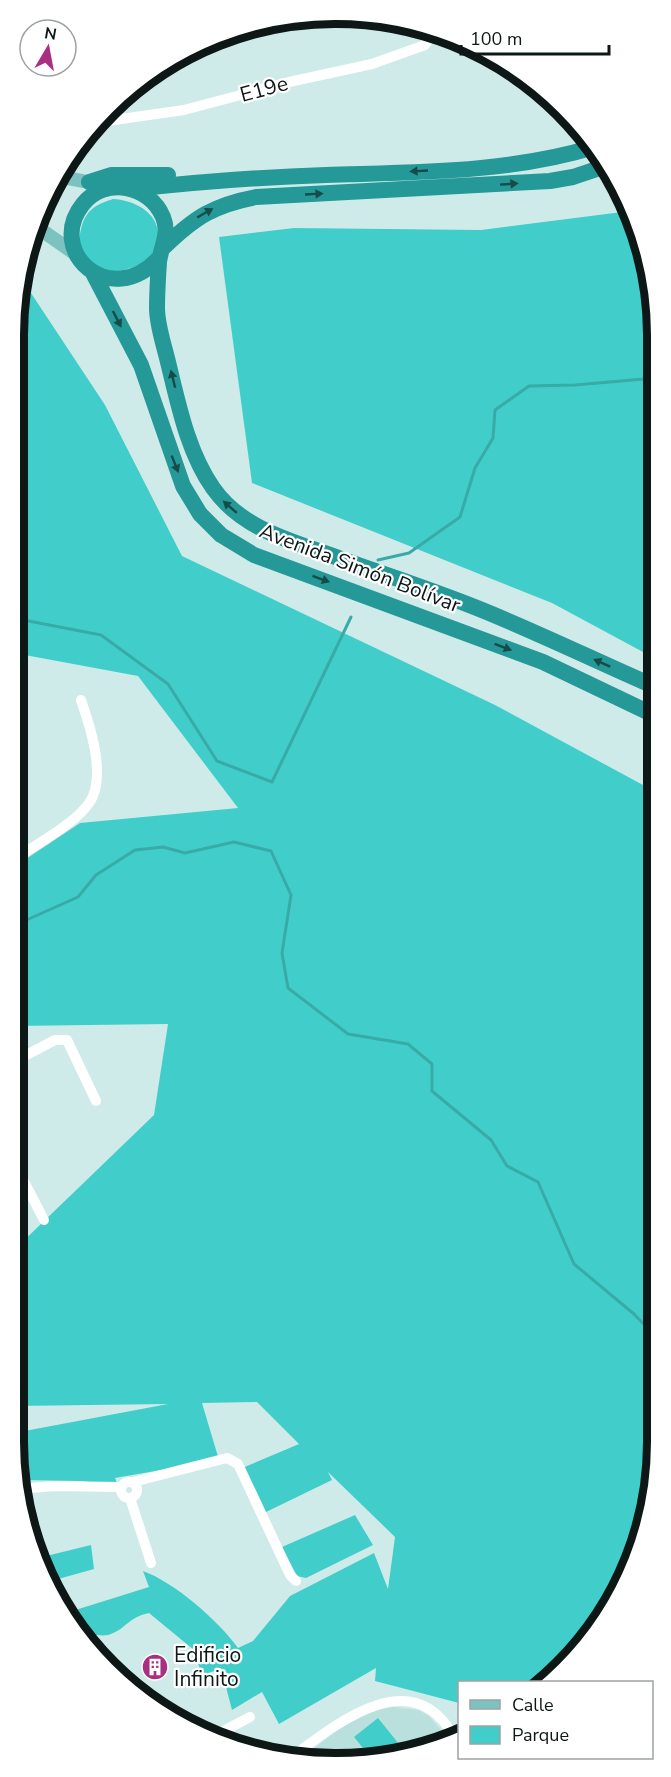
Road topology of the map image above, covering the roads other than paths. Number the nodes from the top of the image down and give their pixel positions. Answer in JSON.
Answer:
{"nodes":[{"id":1,"x":429,"y":39,"type":"edge"},
{"id":2,"x":110,"y":121,"type":"edge"},
{"id":3,"x":586,"y":150,"type":"edge"},
{"id":4,"x":599,"y":170,"type":"edge"},
{"id":5,"x":309,"y":176,"type":"junction"},
{"id":6,"x":67,"y":178,"type":"edge"},
{"id":7,"x":89,"y":182,"type":"junction"},
{"id":8,"x":108,"y":188,"type":"junction"},
{"id":9,"x":134,"y":189,"type":"junction"},
{"id":10,"x":43,"y":231,"type":"edge"},
{"id":11,"x":162,"y":252,"type":"junction"},
{"id":12,"x":77,"y":255,"type":"junction"},
{"id":13,"x":93,"y":273,"type":"junction"},
{"id":14,"x":647,"y":683,"type":"edge"},
{"id":15,"x":81,"y":700,"type":"dead end"},
{"id":16,"x":647,"y":712,"type":"edge"},
{"id":17,"x":24,"y":853,"type":"edge"},
{"id":18,"x":24,"y":1057,"type":"edge"},
{"id":19,"x":96,"y":1101,"type":"dead end"},
{"id":20,"x":24,"y":1180,"type":"edge"},
{"id":21,"x":44,"y":1220,"type":"dead end"},
{"id":22,"x":133,"y":1482,"type":"junction"},
{"id":23,"x":121,"y":1487,"type":"junction"},
{"id":24,"x":28,"y":1488,"type":"edge"},
{"id":25,"x":130,"y":1498,"type":"junction"},
{"id":26,"x":151,"y":1563,"type":"dead end"},
{"id":27,"x":296,"y":1581,"type":"dead end"},
{"id":28,"x":250,"y":1717,"type":"dead end"},
{"id":29,"x":223,"y":1731,"type":"edge"},
{"id":30,"x":450,"y":1731,"type":"edge"},
{"id":31,"x":300,"y":1751,"type":"edge"}],
"edges":[{"from":1,"to":2,"type":"street","name":"E19e"},
{"from":3,"to":5,"type":"highway","one_way":true},
{"from":11,"to":4,"type":"highway","one_way":true},
{"from":5,"to":7,"type":"highway"},
{"from":5,"to":9,"type":"highway"},
{"from":6,"to":7,"type":"main road"},
{"from":7,"to":8,"type":"main road"},
{"from":8,"to":9,"type":"highway"},
{"from":8,"to":12,"type":"highway"},
{"from":9,"to":11,"type":"highway"},
{"from":10,"to":12,"type":"main road"},
{"from":11,"to":13,"type":"highway"},
{"from":14,"to":11,"type":"highway","name":"Avenida Simón Bolívar","one_way":true},
{"from":12,"to":13,"type":"highway"},
{"from":13,"to":16,"type":"highway","name":"Avenida Simón Bolívar","one_way":true},
{"from":15,"to":17,"type":"street"},
{"from":18,"to":19,"type":"street"},
{"from":20,"to":21,"type":"street"},
{"from":22,"to":23,"type":"street"},
{"from":22,"to":25,"type":"street"},
{"from":22,"to":27,"type":"street"},
{"from":23,"to":24,"type":"street"},
{"from":23,"to":25,"type":"street"},
{"from":25,"to":26,"type":"street"},
{"from":28,"to":29,"type":"street"},
{"from":30,"to":31,"type":"street"}]}
